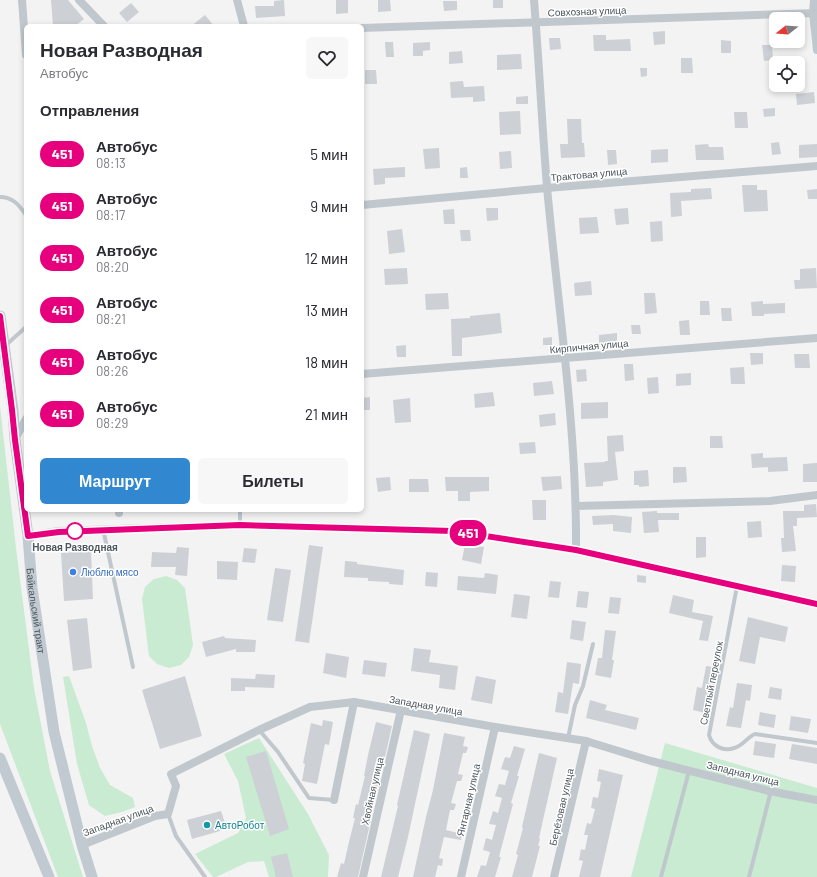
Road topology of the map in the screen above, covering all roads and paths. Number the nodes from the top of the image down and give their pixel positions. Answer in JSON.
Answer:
{"nodes":[{"id":1,"x":22,"y":0,"type":"edge"},
{"id":2,"x":79,"y":0,"type":"edge"},
{"id":3,"x":236,"y":0,"type":"edge"},
{"id":4,"x":534,"y":0,"type":"edge"},
{"id":5,"x":814,"y":0,"type":"edge"},
{"id":6,"x":815,"y":13,"type":"edge"},
{"id":7,"x":536,"y":23,"type":"junction"},
{"id":8,"x":102,"y":24,"type":"edge"},
{"id":9,"x":243,"y":24,"type":"edge"},
{"id":10,"x":24,"y":28,"type":"edge"},
{"id":11,"x":364,"y":28,"type":"edge"},
{"id":12,"x":817,"y":50,"type":"edge"},
{"id":13,"x":817,"y":166,"type":"edge"},
{"id":14,"x":547,"y":188,"type":"junction"},
{"id":15,"x":0,"y":197,"type":"edge"},
{"id":16,"x":364,"y":205,"type":"edge"},
{"id":17,"x":24,"y":212,"type":"edge"},
{"id":18,"x":0,"y":316,"type":"edge"},
{"id":19,"x":24,"y":329,"type":"edge"},
{"id":20,"x":817,"y":338,"type":"edge"},
{"id":21,"x":4,"y":346,"type":"junction"},
{"id":22,"x":566,"y":358,"type":"junction"},
{"id":23,"x":364,"y":374,"type":"edge"},
{"id":24,"x":24,"y":424,"type":"edge"},
{"id":25,"x":15,"y":440,"type":"junction"},
{"id":26,"x":817,"y":495,"type":"edge"},
{"id":27,"x":24,"y":506,"type":"edge"},
{"id":28,"x":576,"y":506,"type":"junction"},
{"id":29,"x":25,"y":512,"type":"edge"},
{"id":30,"x":240,"y":512,"type":"edge"},
{"id":31,"x":240,"y":525,"type":"junction"},
{"id":32,"x":103,"y":529,"type":"junction"},
{"id":33,"x":28,"y":536,"type":"junction"},
{"id":34,"x":576,"y":550,"type":"junction"},
{"id":35,"x":737,"y":586,"type":"junction"},
{"id":36,"x":817,"y":604,"type":"edge"},
{"id":37,"x":593,"y":644,"type":"dead end"},
{"id":38,"x":133,"y":667,"type":"dead end"},
{"id":39,"x":354,"y":702,"type":"junction"},
{"id":40,"x":400,"y":710,"type":"junction"},
{"id":41,"x":495,"y":727,"type":"junction"},
{"id":42,"x":259,"y":730,"type":"junction"},
{"id":43,"x":568,"y":738,"type":"junction"},
{"id":44,"x":586,"y":741,"type":"junction"},
{"id":45,"x":817,"y":743,"type":"edge"},
{"id":46,"x":0,"y":758,"type":"edge"},
{"id":47,"x":689,"y":770,"type":"junction"},
{"id":48,"x":771,"y":791,"type":"junction"},
{"id":49,"x":334,"y":800,"type":"joint"},
{"id":50,"x":817,"y":800,"type":"edge"},
{"id":51,"x":168,"y":814,"type":"junction"},
{"id":52,"x":82,"y":845,"type":"junction"},
{"id":53,"x":48,"y":875,"type":"edge"},
{"id":54,"x":92,"y":877,"type":"edge"},
{"id":55,"x":205,"y":877,"type":"edge"},
{"id":56,"x":363,"y":877,"type":"edge"},
{"id":57,"x":461,"y":877,"type":"edge"},
{"id":58,"x":554,"y":877,"type":"edge"},
{"id":59,"x":661,"y":877,"type":"edge"},
{"id":60,"x":749,"y":877,"type":"edge"}],
"edges":[{"from":1,"to":10,"type":"street"},
{"from":2,"to":8,"type":"street"},
{"from":3,"to":9,"type":"street"},
{"from":4,"to":7,"type":"street"},
{"from":5,"to":6,"type":"street"},
{"from":6,"to":7,"type":"street","name":"Совхозная улица"},
{"from":6,"to":12,"type":"street"},
{"from":7,"to":11,"type":"street","name":"Совхозная улица"},
{"from":7,"to":14,"type":"street"},
{"from":13,"to":14,"type":"street","name":"Трактовая улица"},
{"from":14,"to":16,"type":"street","name":"Трактовая улица"},
{"from":14,"to":22,"type":"street"},
{"from":15,"to":17,"type":"lane"},
{"from":18,"to":21,"type":"main road","name":"Байкальский тракт"},
{"from":19,"to":21,"type":"lane"},
{"from":20,"to":22,"type":"street","name":"Кирпичная улица"},
{"from":21,"to":25,"type":"main road","name":"Байкальский тракт"},
{"from":22,"to":23,"type":"street","name":"Кирпичная улица"},
{"from":22,"to":28,"type":"street"},
{"from":24,"to":25,"type":"street"},
{"from":25,"to":27,"type":"main road","name":"Байкальский тракт"},
{"from":26,"to":28,"type":"street"},
{"from":28,"to":34,"type":"street"},
{"from":29,"to":33,"type":"main road","name":"Байкальский тракт"},
{"from":30,"to":31,"type":"lane"},
{"from":31,"to":32,"type":"street"},
{"from":31,"to":34,"type":"street"},
{"from":32,"to":33,"type":"street"},
{"from":32,"to":38,"type":"lane"},
{"from":33,"to":52,"type":"main road","name":"Байкальский тракт"},
{"from":34,"to":35,"type":"street"},
{"from":35,"to":36,"type":"street"},
{"from":35,"to":45,"type":"lane","name":"Светлый переулок"},
{"from":37,"to":43,"type":"lane"},
{"from":39,"to":40,"type":"street","name":"Западная улица"},
{"from":39,"to":42,"type":"street","name":"Западная улица"},
{"from":39,"to":49,"type":"street"},
{"from":40,"to":41,"type":"street","name":"Западная улица"},
{"from":40,"to":56,"type":"street","name":"Хвойная улица"},
{"from":41,"to":43,"type":"street","name":"Западная улица"},
{"from":41,"to":57,"type":"street","name":"Янтарная улица"},
{"from":42,"to":49,"type":"lane"},
{"from":42,"to":51,"type":"street","name":"Западная улица"},
{"from":43,"to":44,"type":"street","name":"Западная улица"},
{"from":44,"to":47,"type":"street","name":"Западная улица"},
{"from":44,"to":58,"type":"street","name":"Берёзовая улица"},
{"from":46,"to":53,"type":"main road"},
{"from":47,"to":48,"type":"street","name":"Западная улица"},
{"from":47,"to":59,"type":"lane"},
{"from":48,"to":50,"type":"street","name":"Западная улица"},
{"from":48,"to":60,"type":"lane"},
{"from":51,"to":52,"type":"street","name":"Западная улица"},
{"from":51,"to":55,"type":"lane"},
{"from":52,"to":54,"type":"main road","name":"Байкальский тракт"}]}
